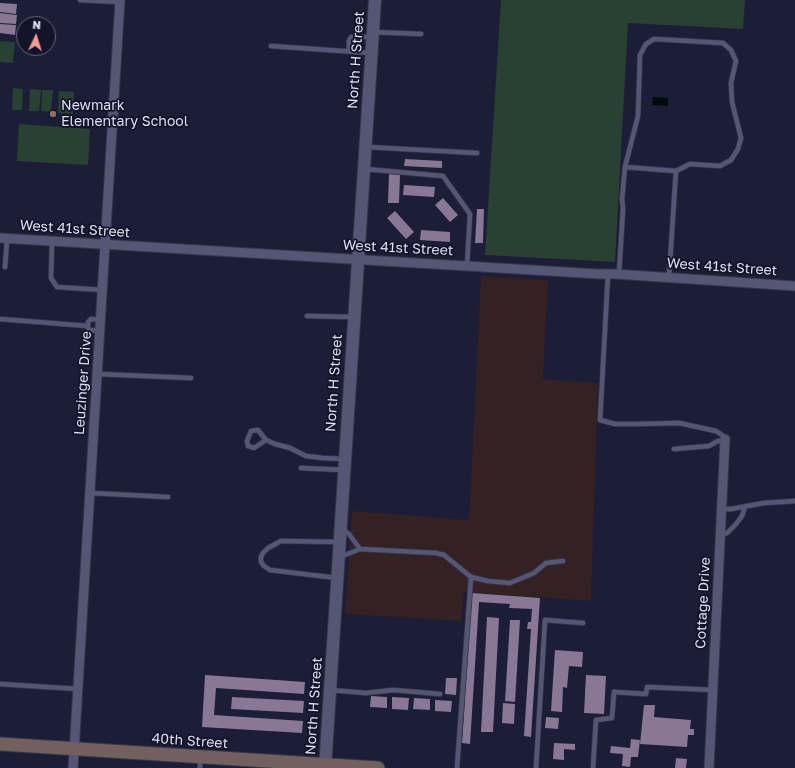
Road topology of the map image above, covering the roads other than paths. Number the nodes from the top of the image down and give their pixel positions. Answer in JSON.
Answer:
{"nodes":[{"id":1,"x":80,"y":0,"type":"edge"},
{"id":2,"x":375,"y":0,"type":"edge"},
{"id":3,"x":120,"y":1,"type":"edge"},
{"id":4,"x":421,"y":34,"type":"dead end"},
{"id":5,"x":373,"y":35,"type":"junction"},
{"id":6,"x":271,"y":46,"type":"dead end"},
{"id":7,"x":349,"y":51,"type":"junction"},
{"id":8,"x":372,"y":53,"type":"junction"},
{"id":9,"x":365,"y":146,"type":"junction"},
{"id":10,"x":477,"y":153,"type":"dead end"},
{"id":11,"x":625,"y":167,"type":"junction"},
{"id":12,"x":364,"y":169,"type":"junction"},
{"id":13,"x":676,"y":170,"type":"junction"},
{"id":14,"x":4,"y":238,"type":"edge"},
{"id":15,"x":52,"y":241,"type":"junction"},
{"id":16,"x":106,"y":245,"type":"junction"},
{"id":17,"x":357,"y":260,"type":"junction"},
{"id":18,"x":467,"y":266,"type":"junction"},
{"id":19,"x":5,"y":267,"type":"dead end"},
{"id":20,"x":608,"y":274,"type":"junction"},
{"id":21,"x":619,"y":274,"type":"junction"},
{"id":22,"x":669,"y":277,"type":"junction"},
{"id":23,"x":795,"y":286,"type":"edge"},
{"id":24,"x":103,"y":290,"type":"junction"},
{"id":25,"x":307,"y":316,"type":"dead end"},
{"id":26,"x":354,"y":317,"type":"junction"},
{"id":27,"x":0,"y":319,"type":"edge"},
{"id":28,"x":101,"y":320,"type":"junction"},
{"id":29,"x":88,"y":326,"type":"junction"},
{"id":30,"x":100,"y":331,"type":"junction"},
{"id":31,"x":98,"y":374,"type":"junction"},
{"id":32,"x":191,"y":378,"type":"dead end"},
{"id":33,"x":266,"y":440,"type":"junction"},
{"id":34,"x":725,"y":440,"type":"junction"},
{"id":35,"x":674,"y":449,"type":"dead end"},
{"id":36,"x":344,"y":465,"type":"junction"},
{"id":37,"x":301,"y":468,"type":"dead end"},
{"id":38,"x":90,"y":493,"type":"junction"},
{"id":39,"x":168,"y":497,"type":"dead end"},
{"id":40,"x":795,"y":501,"type":"edge"},
{"id":41,"x":745,"y":507,"type":"junction"},
{"id":42,"x":721,"y":509,"type":"junction"},
{"id":43,"x":340,"y":528,"type":"junction"},
{"id":44,"x":720,"y":536,"type":"junction"},
{"id":45,"x":339,"y":542,"type":"junction"},
{"id":46,"x":360,"y":549,"type":"junction"},
{"id":47,"x":338,"y":558,"type":"junction"},
{"id":48,"x":563,"y":561,"type":"dead end"},
{"id":49,"x":471,"y":577,"type":"junction"},
{"id":50,"x":337,"y":578,"type":"junction"},
{"id":51,"x":583,"y":623,"type":"dead end"},
{"id":52,"x":0,"y":684,"type":"edge"},
{"id":53,"x":78,"y":689,"type":"junction"},
{"id":54,"x":330,"y":690,"type":"junction"},
{"id":55,"x":713,"y":690,"type":"junction"},
{"id":56,"x":440,"y":694,"type":"dead end"},
{"id":57,"x":0,"y":744,"type":"edge"},
{"id":58,"x":74,"y":749,"type":"junction"},
{"id":59,"x":200,"y":763,"type":"edge"},
{"id":60,"x":325,"y":766,"type":"edge"},
{"id":61,"x":73,"y":768,"type":"edge"},
{"id":62,"x":378,"y":768,"type":"edge"},
{"id":63,"x":457,"y":768,"type":"edge"},
{"id":64,"x":536,"y":768,"type":"edge"},
{"id":65,"x":593,"y":768,"type":"edge"},
{"id":66,"x":709,"y":768,"type":"edge"}],
"edges":[{"from":1,"to":3,"type":"lane"},
{"from":2,"to":5,"type":"street","name":"North H Street"},
{"from":3,"to":16,"type":"street","name":"Leuzinger Drive"},
{"from":4,"to":5,"type":"lane"},
{"from":5,"to":7,"type":"lane"},
{"from":5,"to":8,"type":"street","name":"North H Street"},
{"from":6,"to":7,"type":"lane"},
{"from":7,"to":8,"type":"lane"},
{"from":8,"to":9,"type":"street","name":"North H Street"},
{"from":9,"to":10,"type":"lane"},
{"from":9,"to":12,"type":"street","name":"North H Street"},
{"from":11,"to":13,"type":"lane"},
{"from":11,"to":13,"type":"lane"},
{"from":11,"to":21,"type":"lane"},
{"from":12,"to":17,"type":"street","name":"North H Street"},
{"from":12,"to":18,"type":"lane"},
{"from":13,"to":22,"type":"lane"},
{"from":14,"to":15,"type":"street","name":"West 41st Street"},
{"from":14,"to":19,"type":"lane"},
{"from":15,"to":16,"type":"street","name":"West 41st Street"},
{"from":15,"to":24,"type":"lane"},
{"from":16,"to":17,"type":"street","name":"West 41st Street"},
{"from":16,"to":24,"type":"street","name":"Leuzinger Drive"},
{"from":17,"to":18,"type":"street","name":"West 41st Street"},
{"from":17,"to":26,"type":"street","name":"North H Street"},
{"from":18,"to":20,"type":"street","name":"West 41st Street"},
{"from":20,"to":21,"type":"street","name":"West 41st Street"},
{"from":20,"to":34,"type":"lane"},
{"from":21,"to":22,"type":"street","name":"West 41st Street"},
{"from":22,"to":23,"type":"street","name":"West 41st Street"},
{"from":24,"to":28,"type":"street","name":"Leuzinger Drive"},
{"from":25,"to":26,"type":"lane"},
{"from":26,"to":36,"type":"street","name":"North H Street"},
{"from":27,"to":29,"type":"lane"},
{"from":28,"to":29,"type":"lane"},
{"from":28,"to":30,"type":"street","name":"Leuzinger Drive"},
{"from":29,"to":30,"type":"lane"},
{"from":30,"to":31,"type":"street","name":"Leuzinger Drive"},
{"from":31,"to":32,"type":"lane"},
{"from":31,"to":38,"type":"street","name":"Leuzinger Drive"},
{"from":33,"to":33,"type":"lane"},
{"from":33,"to":36,"type":"lane"},
{"from":34,"to":35,"type":"lane"},
{"from":34,"to":42,"type":"street","name":"Cottage Drive"},
{"from":36,"to":37,"type":"lane"},
{"from":36,"to":43,"type":"street","name":"North H Street"},
{"from":38,"to":39,"type":"lane"},
{"from":38,"to":53,"type":"street","name":"Leuzinger Drive"},
{"from":40,"to":41,"type":"lane"},
{"from":41,"to":42,"type":"lane"},
{"from":41,"to":44,"type":"lane"},
{"from":42,"to":44,"type":"street","name":"Cottage Drive"},
{"from":43,"to":45,"type":"street","name":"North H Street"},
{"from":43,"to":46,"type":"lane"},
{"from":44,"to":55,"type":"street","name":"Cottage Drive"},
{"from":45,"to":47,"type":"street","name":"North H Street"},
{"from":45,"to":50,"type":"lane"},
{"from":46,"to":47,"type":"lane"},
{"from":46,"to":49,"type":"lane"},
{"from":47,"to":50,"type":"street","name":"North H Street"},
{"from":48,"to":49,"type":"lane"},
{"from":49,"to":63,"type":"lane"},
{"from":50,"to":54,"type":"street","name":"North H Street"},
{"from":51,"to":64,"type":"lane"},
{"from":52,"to":53,"type":"lane"},
{"from":53,"to":58,"type":"street","name":"Leuzinger Drive"},
{"from":54,"to":56,"type":"lane"},
{"from":54,"to":60,"type":"street","name":"North H Street"},
{"from":55,"to":65,"type":"lane"},
{"from":55,"to":66,"type":"street","name":"Cottage Drive"},
{"from":57,"to":58,"type":"main road","name":"40th Street"},
{"from":58,"to":59,"type":"main road","name":"40th Street"},
{"from":58,"to":61,"type":"street","name":"Leuzinger Drive"},
{"from":59,"to":60,"type":"main road","name":"40th Street"},
{"from":60,"to":62,"type":"main road","name":"40th Street"}]}
